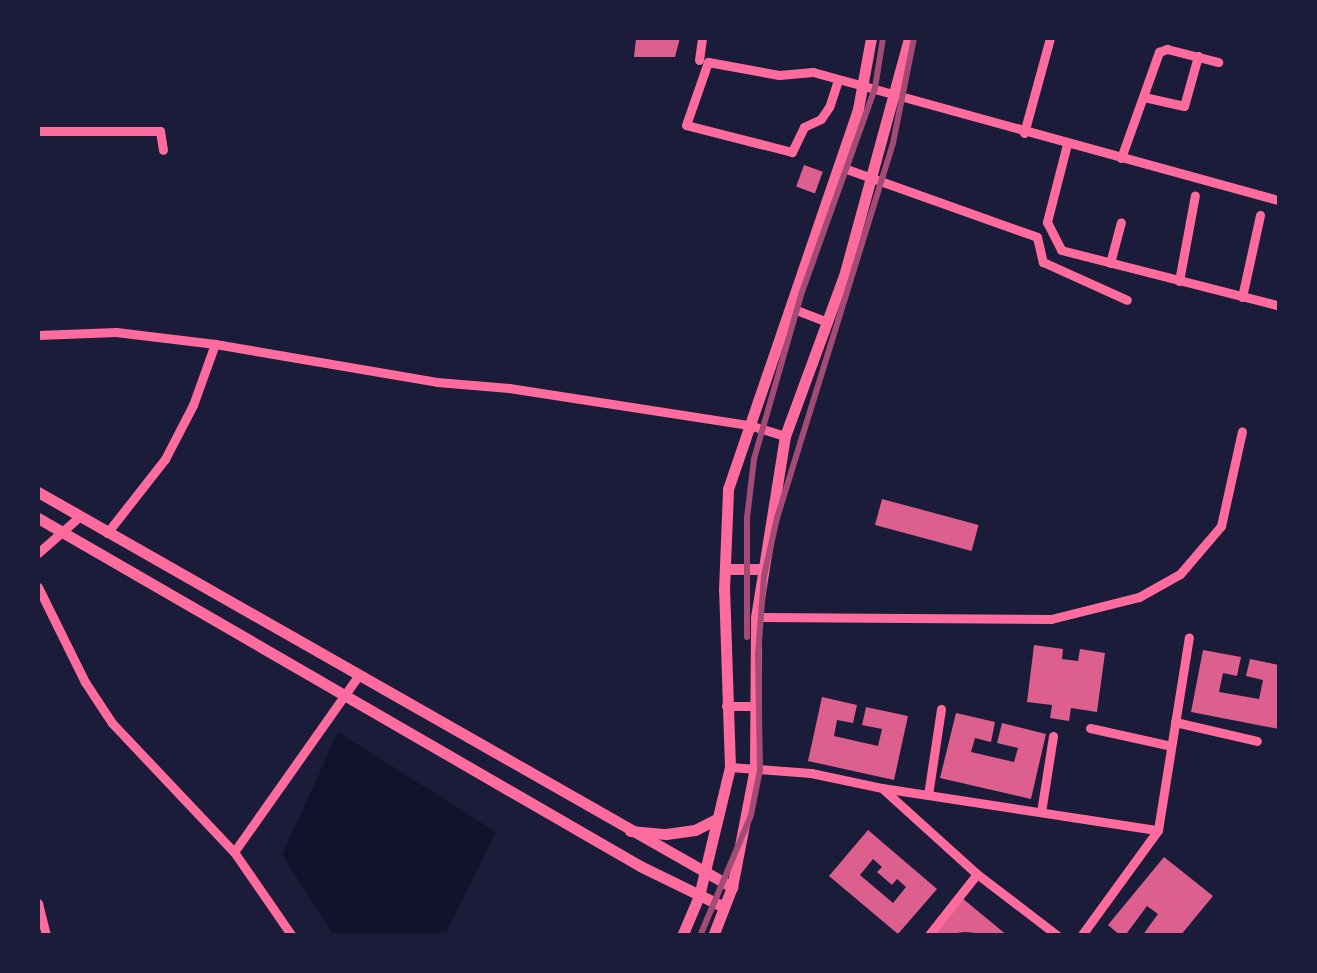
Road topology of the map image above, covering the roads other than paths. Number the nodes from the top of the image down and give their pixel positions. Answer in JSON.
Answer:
{"nodes":[{"id":1,"x":702,"y":38,"type":"edge"},
{"id":2,"x":871,"y":38,"type":"edge"},
{"id":3,"x":909,"y":38,"type":"edge"},
{"id":4,"x":1050,"y":38,"type":"edge"},
{"id":5,"x":1198,"y":56,"type":"junction"},
{"id":6,"x":700,"y":60,"type":"dead end"},
{"id":7,"x":1218,"y":62,"type":"dead end"},
{"id":8,"x":838,"y":80,"type":"junction"},
{"id":9,"x":863,"y":87,"type":"junction"},
{"id":10,"x":894,"y":96,"type":"junction"},
{"id":11,"x":1144,"y":97,"type":"junction"},
{"id":12,"x":38,"y":131,"type":"edge"},
{"id":13,"x":1024,"y":132,"type":"junction"},
{"id":14,"x":1067,"y":144,"type":"junction"},
{"id":15,"x":162,"y":150,"type":"dead end"},
{"id":16,"x":1121,"y":158,"type":"junction"},
{"id":17,"x":838,"y":166,"type":"junction"},
{"id":18,"x":871,"y":176,"type":"junction"},
{"id":19,"x":1196,"y":195,"type":"dead end"},
{"id":20,"x":1280,"y":201,"type":"edge"},
{"id":21,"x":1260,"y":214,"type":"dead end"},
{"id":22,"x":1121,"y":222,"type":"dead end"},
{"id":23,"x":1110,"y":263,"type":"junction"},
{"id":24,"x":1179,"y":280,"type":"junction"},
{"id":25,"x":1242,"y":297,"type":"junction"},
{"id":26,"x":1127,"y":300,"type":"dead end"},
{"id":27,"x":1280,"y":306,"type":"edge"},
{"id":28,"x":791,"y":308,"type":"junction"},
{"id":29,"x":827,"y":322,"type":"junction"},
{"id":30,"x":38,"y":335,"type":"edge"},
{"id":31,"x":214,"y":344,"type":"junction"},
{"id":32,"x":749,"y":425,"type":"junction"},
{"id":33,"x":1242,"y":431,"type":"dead end"},
{"id":34,"x":785,"y":436,"type":"junction"},
{"id":35,"x":38,"y":492,"type":"edge"},
{"id":36,"x":79,"y":517,"type":"junction"},
{"id":37,"x":38,"y":518,"type":"edge"},
{"id":38,"x":62,"y":533,"type":"junction"},
{"id":39,"x":107,"y":533,"type":"junction"},
{"id":40,"x":38,"y":553,"type":"edge"},
{"id":41,"x":761,"y":569,"type":"junction"},
{"id":42,"x":726,"y":570,"type":"junction"},
{"id":43,"x":38,"y":587,"type":"edge"},
{"id":44,"x":756,"y":617,"type":"junction"},
{"id":45,"x":1188,"y":637,"type":"dead end"},
{"id":46,"x":359,"y":676,"type":"junction"},
{"id":47,"x":346,"y":696,"type":"junction"},
{"id":48,"x":726,"y":706,"type":"junction"},
{"id":49,"x":755,"y":706,"type":"junction"},
{"id":50,"x":941,"y":710,"type":"dead end"},
{"id":51,"x":1175,"y":722,"type":"junction"},
{"id":52,"x":1090,"y":728,"type":"dead end"},
{"id":53,"x":1053,"y":736,"type":"dead end"},
{"id":54,"x":1258,"y":741,"type":"dead end"},
{"id":55,"x":1171,"y":746,"type":"junction"},
{"id":56,"x":730,"y":767,"type":"junction"},
{"id":57,"x":755,"y":768,"type":"junction"},
{"id":58,"x":882,"y":788,"type":"junction"},
{"id":59,"x":928,"y":795,"type":"junction"},
{"id":60,"x":1042,"y":812,"type":"junction"},
{"id":61,"x":717,"y":819,"type":"junction"},
{"id":62,"x":626,"y":830,"type":"junction"},
{"id":63,"x":1158,"y":830,"type":"junction"},
{"id":64,"x":234,"y":852,"type":"junction"},
{"id":65,"x":703,"y":874,"type":"junction"},
{"id":66,"x":977,"y":874,"type":"junction"},
{"id":67,"x":732,"y":887,"type":"junction"},
{"id":68,"x":698,"y":896,"type":"junction"},
{"id":69,"x":38,"y":903,"type":"edge"},
{"id":70,"x":724,"y":907,"type":"junction"},
{"id":71,"x":1085,"y":934,"type":"edge"},
{"id":72,"x":46,"y":936,"type":"edge"},
{"id":73,"x":292,"y":936,"type":"edge"},
{"id":74,"x":682,"y":936,"type":"edge"},
{"id":75,"x":713,"y":936,"type":"edge"},
{"id":76,"x":928,"y":936,"type":"edge"},
{"id":77,"x":1058,"y":936,"type":"edge"}],
"edges":[{"from":1,"to":6,"type":"street"},
{"from":2,"to":9,"type":"main road"},
{"from":3,"to":10,"type":"main road"},
{"from":4,"to":13,"type":"street"},
{"from":5,"to":7,"type":"street"},
{"from":5,"to":11,"type":"street"},
{"from":5,"to":11,"type":"street"},
{"from":8,"to":8,"type":"street"},
{"from":8,"to":9,"type":"street"},
{"from":9,"to":10,"type":"street"},
{"from":9,"to":17,"type":"main road"},
{"from":10,"to":13,"type":"street"},
{"from":10,"to":18,"type":"main road"},
{"from":11,"to":16,"type":"street"},
{"from":12,"to":15,"type":"street"},
{"from":13,"to":14,"type":"street"},
{"from":14,"to":16,"type":"street"},
{"from":14,"to":23,"type":"street"},
{"from":16,"to":20,"type":"street"},
{"from":17,"to":18,"type":"street"},
{"from":17,"to":28,"type":"main road"},
{"from":18,"to":26,"type":"street"},
{"from":18,"to":29,"type":"main road"},
{"from":19,"to":24,"type":"street"},
{"from":21,"to":25,"type":"street"},
{"from":22,"to":23,"type":"street"},
{"from":23,"to":24,"type":"street"},
{"from":24,"to":25,"type":"street"},
{"from":25,"to":27,"type":"street"},
{"from":28,"to":29,"type":"street"},
{"from":28,"to":32,"type":"main road"},
{"from":29,"to":34,"type":"main road"},
{"from":30,"to":31,"type":"street"},
{"from":31,"to":32,"type":"street"},
{"from":31,"to":39,"type":"street"},
{"from":32,"to":34,"type":"street"},
{"from":32,"to":42,"type":"main road"},
{"from":33,"to":44,"type":"street"},
{"from":34,"to":41,"type":"main road"},
{"from":35,"to":36,"type":"main road"},
{"from":36,"to":38,"type":"street"},
{"from":36,"to":39,"type":"main road"},
{"from":37,"to":38,"type":"main road"},
{"from":38,"to":40,"type":"street"},
{"from":38,"to":47,"type":"main road"},
{"from":39,"to":46,"type":"main road"},
{"from":41,"to":42,"type":"main road"},
{"from":41,"to":44,"type":"main road"},
{"from":42,"to":48,"type":"main road"},
{"from":43,"to":64,"type":"street"},
{"from":44,"to":49,"type":"main road"},
{"from":45,"to":51,"type":"street"},
{"from":46,"to":47,"type":"street"},
{"from":46,"to":62,"type":"main road"},
{"from":47,"to":64,"type":"street"},
{"from":47,"to":68,"type":"main road"},
{"from":48,"to":49,"type":"street"},
{"from":48,"to":56,"type":"main road"},
{"from":49,"to":57,"type":"main road"},
{"from":50,"to":59,"type":"street"},
{"from":51,"to":54,"type":"street"},
{"from":51,"to":55,"type":"street"},
{"from":52,"to":55,"type":"street"},
{"from":53,"to":60,"type":"street"},
{"from":55,"to":63,"type":"street"},
{"from":56,"to":57,"type":"street"},
{"from":56,"to":61,"type":"main road"},
{"from":57,"to":58,"type":"street"},
{"from":57,"to":67,"type":"main road"},
{"from":58,"to":59,"type":"street"},
{"from":58,"to":66,"type":"street"},
{"from":59,"to":60,"type":"street"},
{"from":60,"to":63,"type":"street"},
{"from":61,"to":62,"type":"main road"},
{"from":61,"to":65,"type":"main road"},
{"from":62,"to":65,"type":"main road"},
{"from":63,"to":71,"type":"street"},
{"from":64,"to":73,"type":"street"},
{"from":65,"to":67,"type":"main road"},
{"from":65,"to":68,"type":"main road"},
{"from":66,"to":76,"type":"street"},
{"from":66,"to":77,"type":"street"},
{"from":67,"to":70,"type":"main road"},
{"from":68,"to":70,"type":"main road"},
{"from":68,"to":74,"type":"main road"},
{"from":69,"to":72,"type":"street"},
{"from":70,"to":75,"type":"main road"}]}
